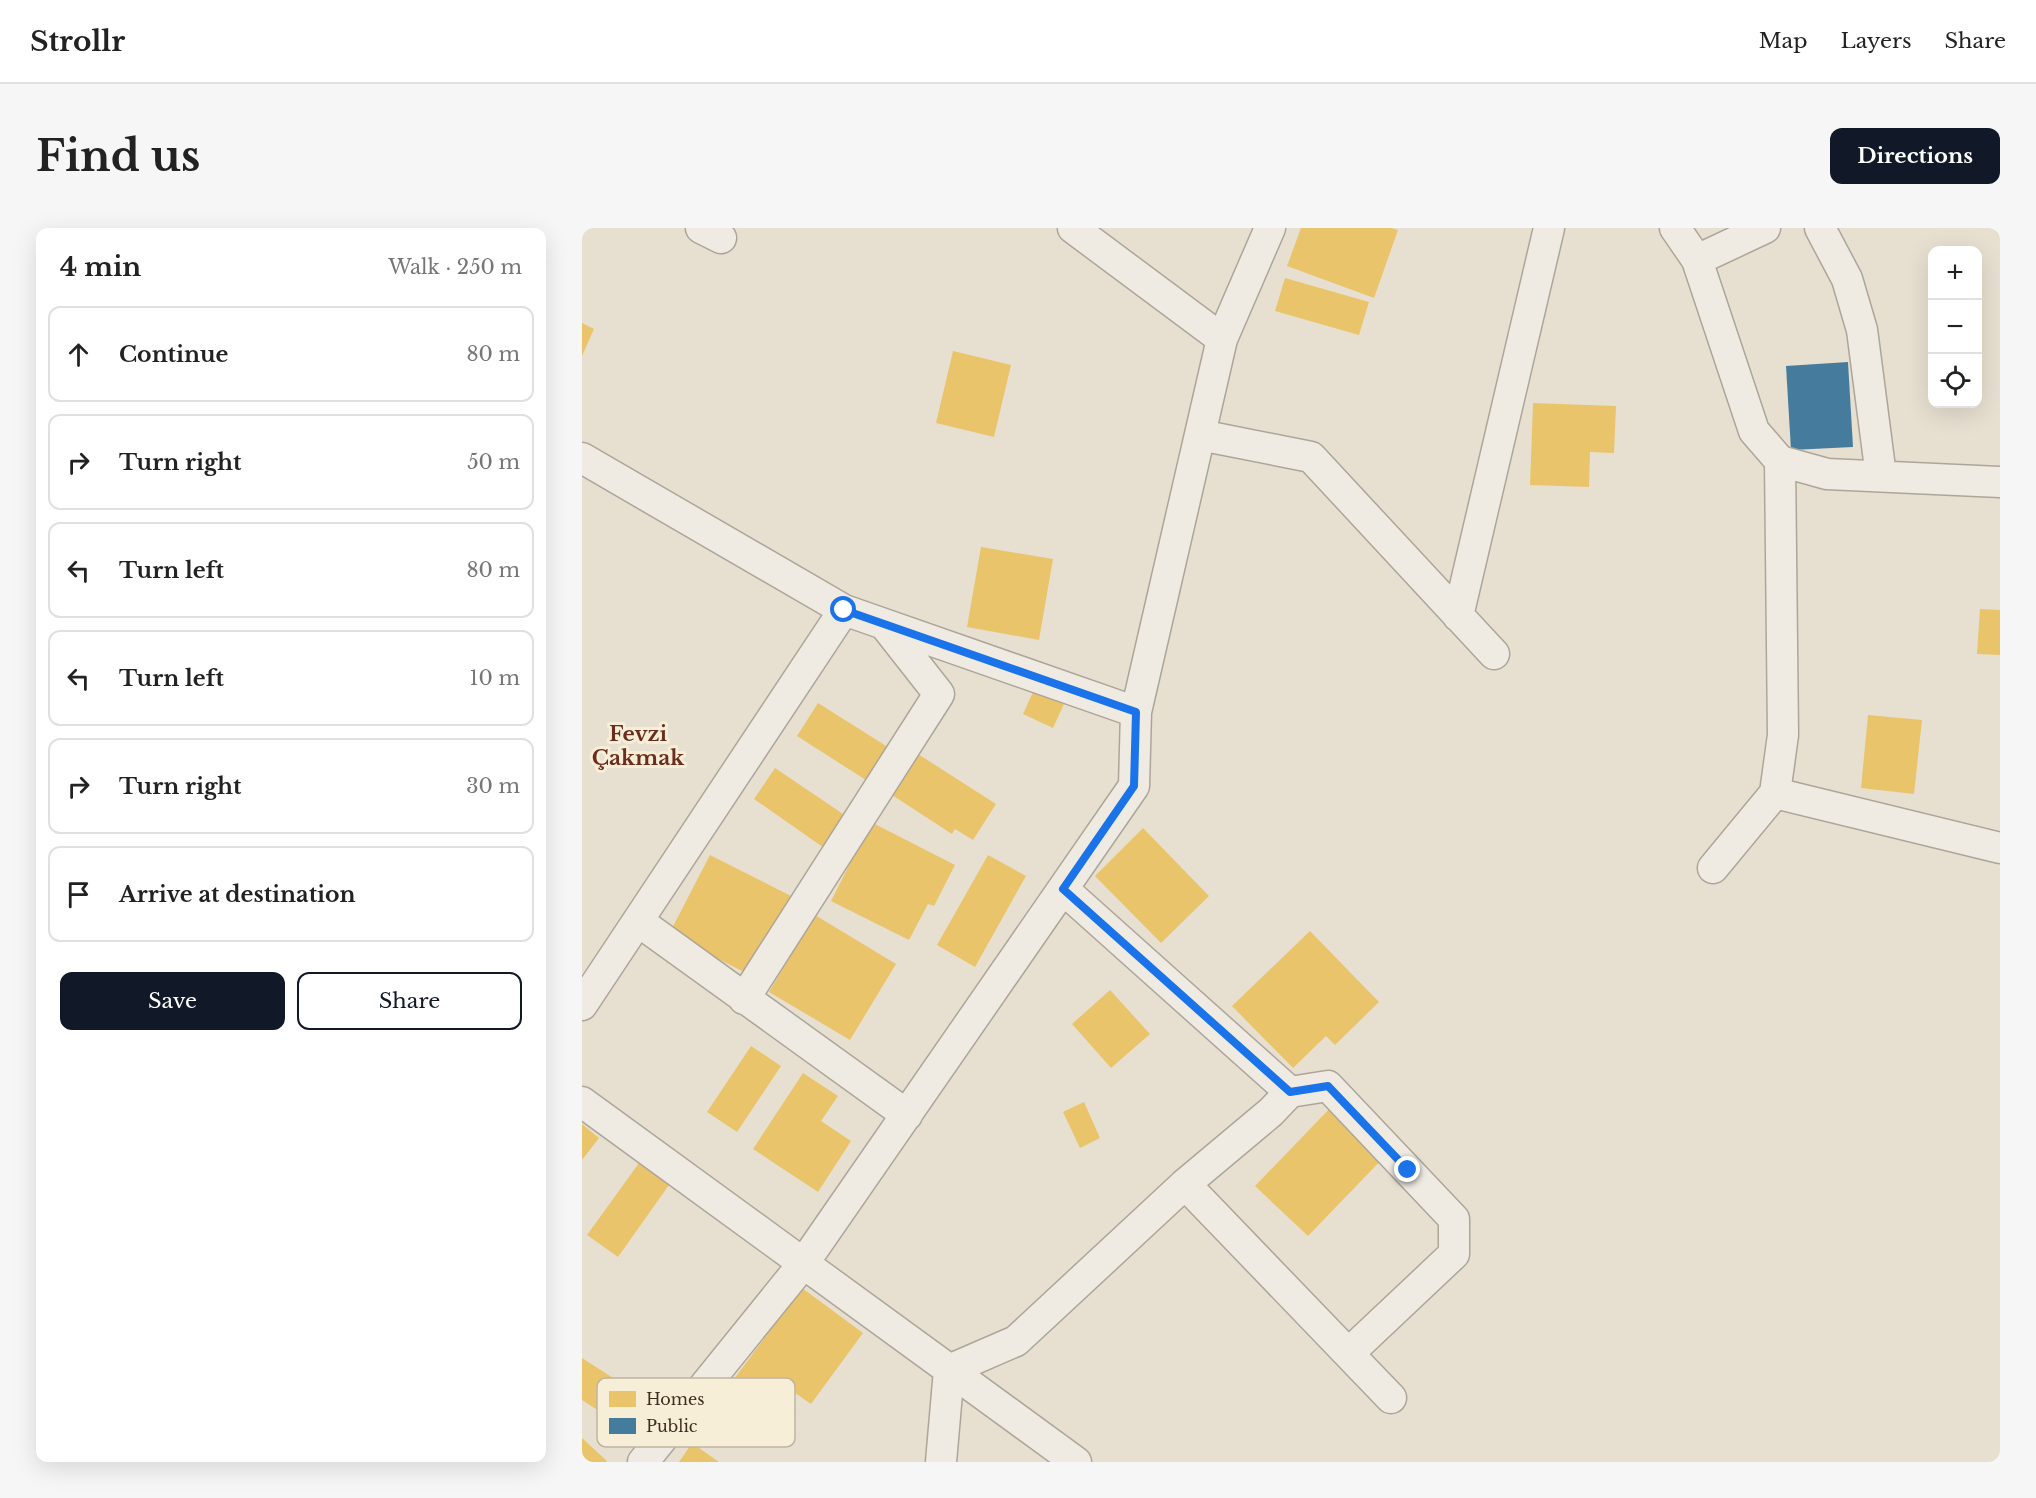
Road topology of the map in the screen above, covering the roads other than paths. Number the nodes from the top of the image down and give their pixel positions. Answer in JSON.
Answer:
{"nodes":[{"id":1,"x":1073,"y":228,"type":"edge"},
{"id":2,"x":1270,"y":228,"type":"edge"},
{"id":3,"x":1549,"y":228,"type":"edge"},
{"id":4,"x":1675,"y":228,"type":"edge"},
{"id":5,"x":1765,"y":228,"type":"edge"},
{"id":6,"x":1820,"y":228,"type":"edge"},
{"id":7,"x":1697,"y":260,"type":"junction"},
{"id":8,"x":1222,"y":339,"type":"junction"},
{"id":9,"x":1200,"y":435,"type":"junction"},
{"id":10,"x":582,"y":458,"type":"edge"},
{"id":11,"x":1780,"y":461,"type":"junction"},
{"id":12,"x":1881,"y":476,"type":"junction"},
{"id":13,"x":2000,"y":482,"type":"edge"},
{"id":14,"x":844,"y":610,"type":"junction"},
{"id":15,"x":1458,"y":616,"type":"junction"},
{"id":16,"x":884,"y":624,"type":"junction"},
{"id":17,"x":1494,"y":654,"type":"dead end"},
{"id":18,"x":1136,"y":712,"type":"junction"},
{"id":19,"x":1775,"y":793,"type":"junction"},
{"id":20,"x":2000,"y":848,"type":"edge"},
{"id":21,"x":1713,"y":868,"type":"dead end"},
{"id":22,"x":1063,"y":889,"type":"junction"},
{"id":23,"x":638,"y":921,"type":"junction"},
{"id":24,"x":744,"y":999,"type":"junction"},
{"id":25,"x":582,"y":1005,"type":"edge"},
{"id":26,"x":1290,"y":1092,"type":"junction"},
{"id":27,"x":582,"y":1102,"type":"edge"},
{"id":28,"x":907,"y":1115,"type":"junction"},
{"id":29,"x":1185,"y":1184,"type":"junction"},
{"id":30,"x":803,"y":1264,"type":"junction"},
{"id":31,"x":1349,"y":1353,"type":"junction"},
{"id":32,"x":949,"y":1370,"type":"junction"},
{"id":33,"x":711,"y":1378,"type":"edge"},
{"id":34,"x":1391,"y":1398,"type":"dead end"},
{"id":35,"x":655,"y":1447,"type":"edge"},
{"id":36,"x":643,"y":1462,"type":"edge"},
{"id":37,"x":941,"y":1462,"type":"edge"},
{"id":38,"x":1076,"y":1462,"type":"edge"}],
"edges":[{"from":1,"to":8,"type":"street"},
{"from":2,"to":8,"type":"street"},
{"from":3,"to":15,"type":"street"},
{"from":4,"to":7,"type":"street"},
{"from":5,"to":7,"type":"street"},
{"from":6,"to":12,"type":"street"},
{"from":7,"to":11,"type":"street"},
{"from":8,"to":9,"type":"street"},
{"from":9,"to":15,"type":"street"},
{"from":9,"to":18,"type":"street"},
{"from":10,"to":14,"type":"street"},
{"from":11,"to":12,"type":"street"},
{"from":11,"to":19,"type":"street"},
{"from":12,"to":13,"type":"street"},
{"from":14,"to":16,"type":"street"},
{"from":14,"to":23,"type":"street"},
{"from":15,"to":17,"type":"street"},
{"from":16,"to":18,"type":"street"},
{"from":16,"to":24,"type":"street"},
{"from":18,"to":22,"type":"street"},
{"from":19,"to":20,"type":"street"},
{"from":19,"to":21,"type":"street"},
{"from":22,"to":26,"type":"street"},
{"from":22,"to":28,"type":"street"},
{"from":23,"to":24,"type":"street"},
{"from":23,"to":25,"type":"street"},
{"from":24,"to":28,"type":"street"},
{"from":26,"to":29,"type":"street"},
{"from":26,"to":31,"type":"street"},
{"from":27,"to":30,"type":"street"},
{"from":28,"to":30,"type":"street"},
{"from":29,"to":31,"type":"street"},
{"from":29,"to":32,"type":"street"},
{"from":30,"to":32,"type":"street"},
{"from":30,"to":33,"type":"street"},
{"from":31,"to":34,"type":"street"},
{"from":32,"to":37,"type":"street"},
{"from":32,"to":38,"type":"street"},
{"from":35,"to":36,"type":"street"}]}
